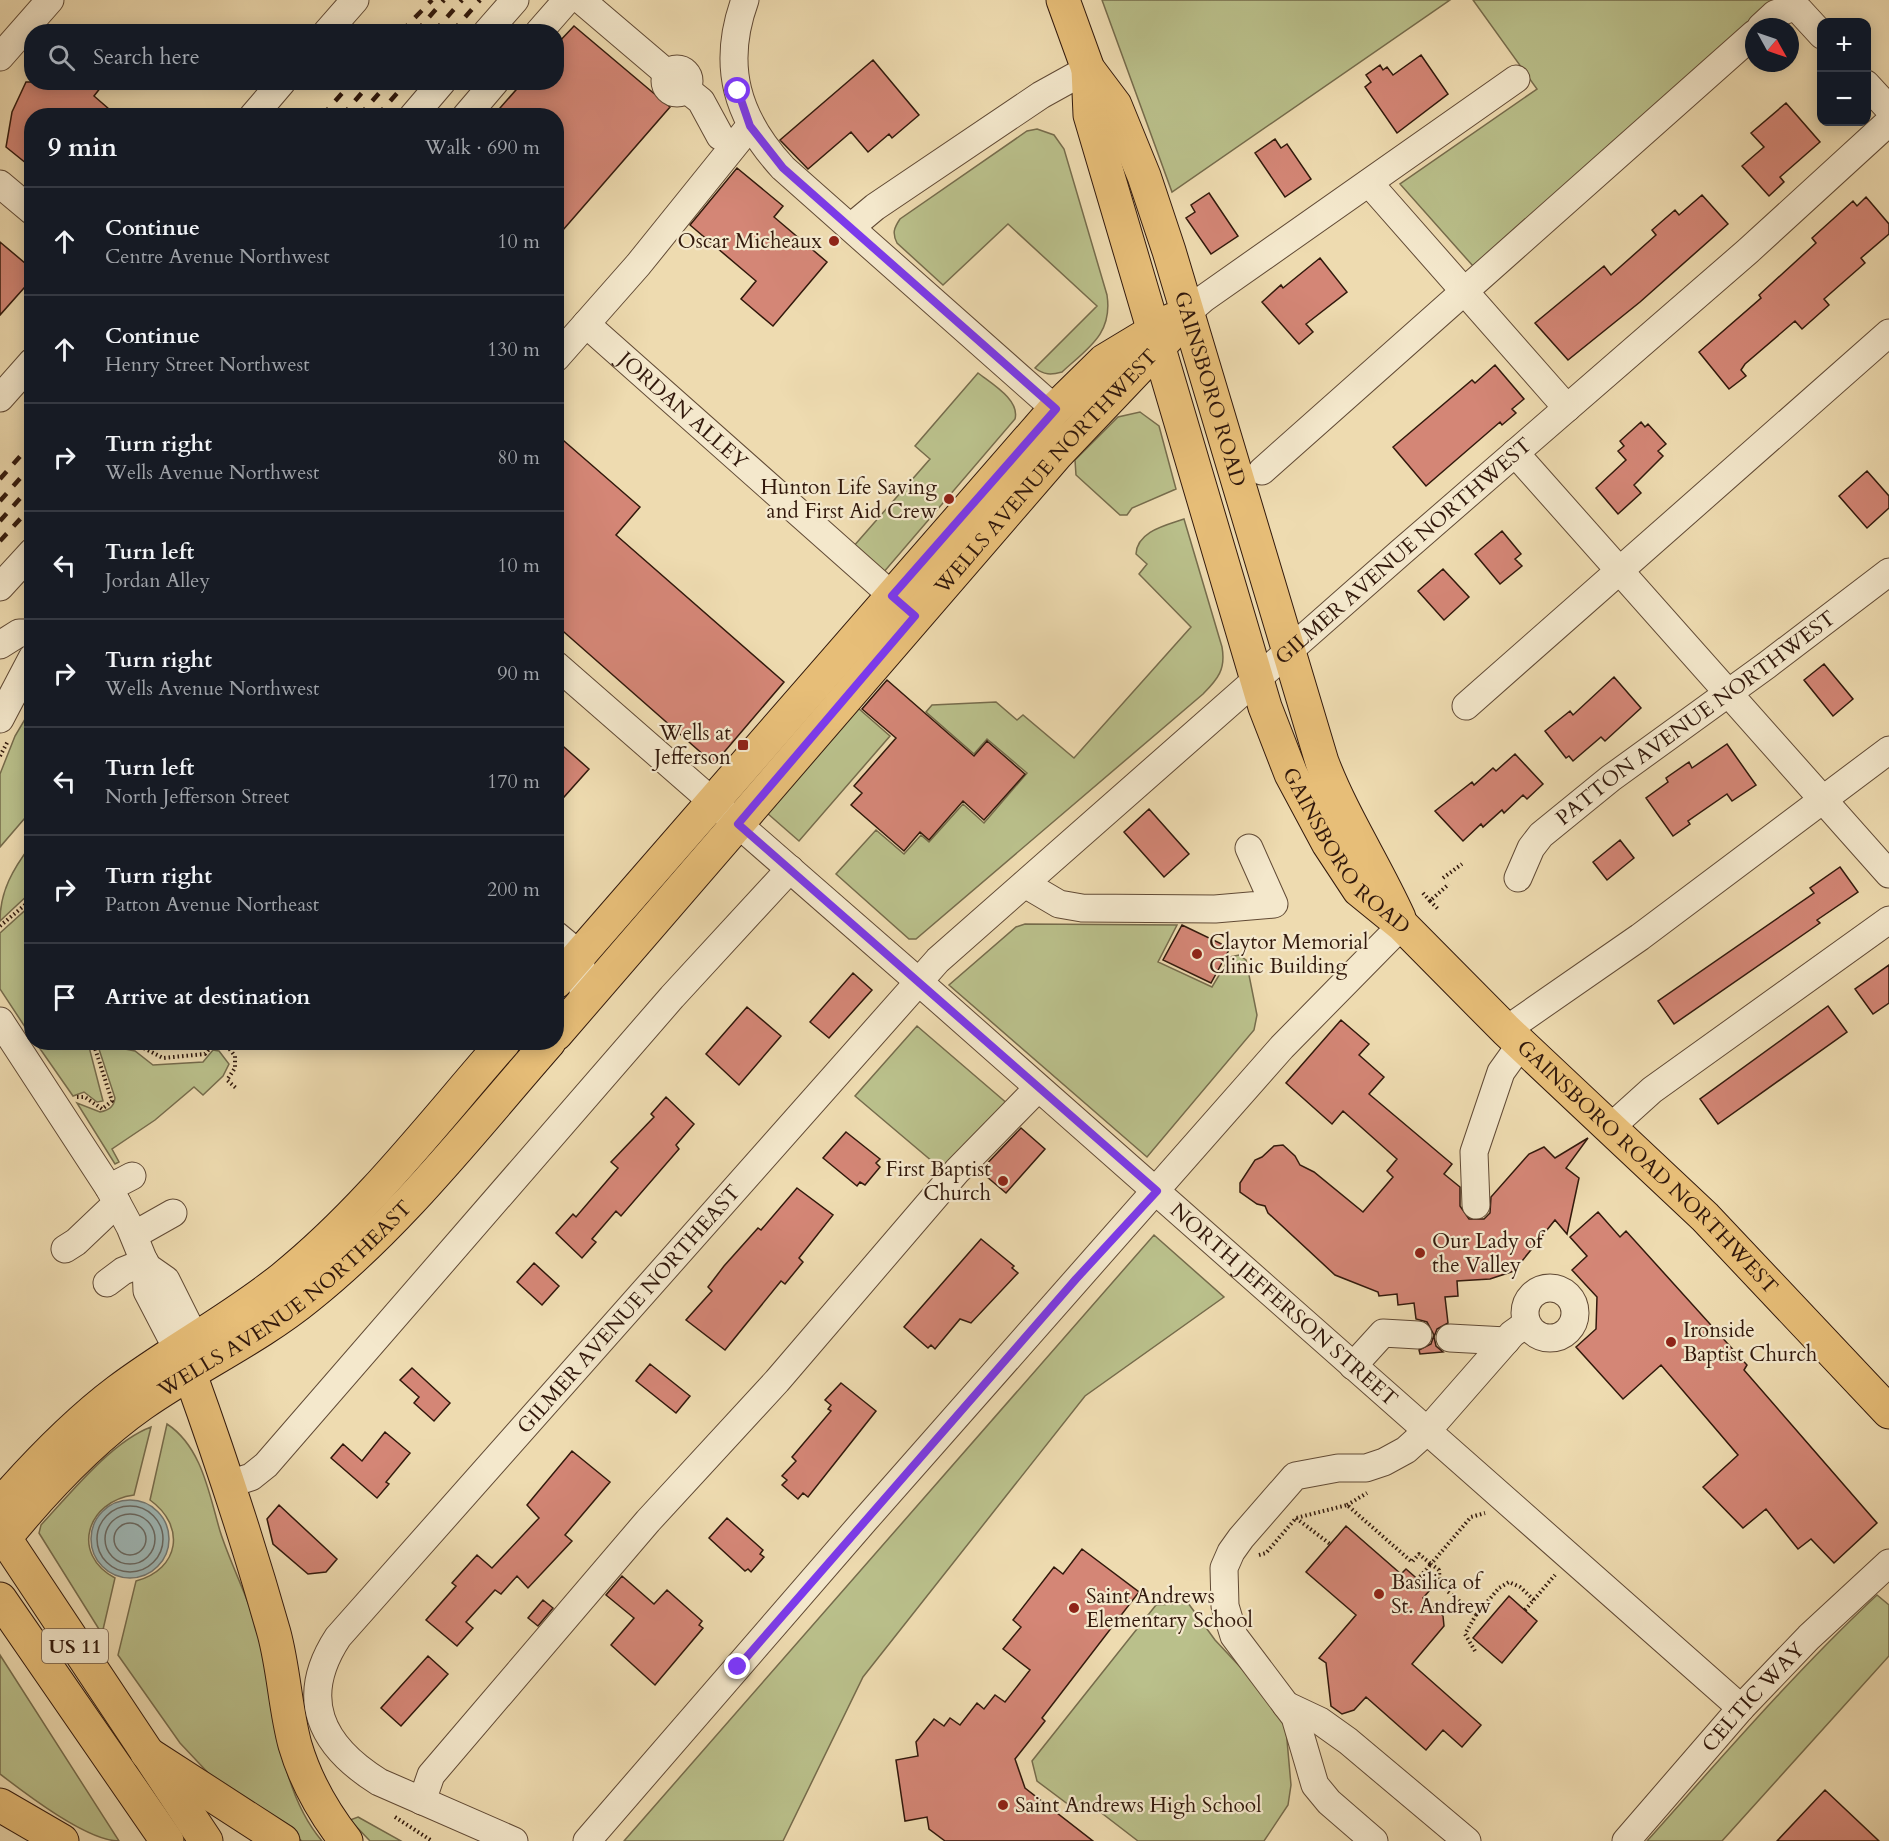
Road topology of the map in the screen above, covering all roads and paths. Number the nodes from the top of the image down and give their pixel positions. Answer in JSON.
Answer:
{"nodes":[{"id":1,"x":50,"y":0,"type":"edge"},
{"id":2,"x":355,"y":0,"type":"edge"},
{"id":3,"x":514,"y":0,"type":"edge"},
{"id":4,"x":567,"y":0,"type":"edge"},
{"id":5,"x":581,"y":0,"type":"edge"},
{"id":6,"x":745,"y":0,"type":"edge"},
{"id":7,"x":1063,"y":0,"type":"edge"},
{"id":8,"x":1772,"y":18,"type":"edge"},
{"id":9,"x":29,"y":24,"type":"edge"},
{"id":10,"x":334,"y":24,"type":"edge"},
{"id":11,"x":494,"y":24,"type":"edge"},
{"id":12,"x":546,"y":24,"type":"edge"},
{"id":13,"x":24,"y":30,"type":"edge"},
{"id":14,"x":1817,"y":30,"type":"edge"},
{"id":15,"x":1745,"y":42,"type":"edge"},
{"id":16,"x":0,"y":57,"type":"edge"},
{"id":17,"x":1088,"y":69,"type":"junction"},
{"id":18,"x":1516,"y":79,"type":"dead end"},
{"id":19,"x":1871,"y":89,"type":"edge"},
{"id":20,"x":275,"y":90,"type":"edge"},
{"id":21,"x":435,"y":90,"type":"edge"},
{"id":22,"x":488,"y":90,"type":"edge"},
{"id":23,"x":260,"y":108,"type":"edge"},
{"id":24,"x":420,"y":108,"type":"edge"},
{"id":25,"x":473,"y":108,"type":"edge"},
{"id":26,"x":1889,"y":109,"type":"edge"},
{"id":27,"x":1889,"y":122,"type":"edge"},
{"id":28,"x":750,"y":126,"type":"junction"},
{"id":29,"x":720,"y":136,"type":"dead end"},
{"id":30,"x":1369,"y":183,"type":"junction"},
{"id":31,"x":0,"y":184,"type":"edge"},
{"id":32,"x":24,"y":204,"type":"edge"},
{"id":33,"x":851,"y":227,"type":"junction"},
{"id":34,"x":1465,"y":290,"type":"junction"},
{"id":35,"x":1188,"y":312,"type":"junction"},
{"id":36,"x":586,"y":324,"type":"junction"},
{"id":37,"x":1889,"y":333,"type":"edge"},
{"id":38,"x":1156,"y":341,"type":"junction"},
{"id":39,"x":564,"y":349,"type":"edge"},
{"id":40,"x":24,"y":371,"type":"edge"},
{"id":41,"x":0,"y":398,"type":"edge"},
{"id":42,"x":1567,"y":408,"type":"junction"},
{"id":43,"x":1056,"y":409,"type":"junction"},
{"id":44,"x":1515,"y":453,"type":"junction"},
{"id":45,"x":1262,"y":471,"type":"dead end"},
{"id":46,"x":24,"y":561,"type":"edge"},
{"id":47,"x":1620,"y":570,"type":"junction"},
{"id":48,"x":1889,"y":572,"type":"edge"},
{"id":49,"x":0,"y":587,"type":"edge"},
{"id":50,"x":904,"y":606,"type":"junction"},
{"id":51,"x":24,"y":633,"type":"edge"},
{"id":52,"x":856,"y":637,"type":"junction"},
{"id":53,"x":892,"y":643,"type":"junction"},
{"id":54,"x":0,"y":645,"type":"edge"},
{"id":55,"x":1289,"y":652,"type":"junction"},
{"id":56,"x":564,"y":672,"type":"edge"},
{"id":57,"x":24,"y":673,"type":"edge"},
{"id":58,"x":1257,"y":681,"type":"junction"},
{"id":59,"x":1728,"y":694,"type":"junction"},
{"id":60,"x":1466,"y":706,"type":"dead end"},
{"id":61,"x":0,"y":719,"type":"edge"},
{"id":62,"x":1889,"y":750,"type":"edge"},
{"id":63,"x":1822,"y":801,"type":"junction"},
{"id":64,"x":726,"y":813,"type":"junction"},
{"id":65,"x":1249,"y":848,"type":"dead end"},
{"id":66,"x":1462,"y":864,"type":"dead end"},
{"id":67,"x":790,"y":869,"type":"junction"},
{"id":68,"x":1889,"y":874,"type":"edge"},
{"id":69,"x":1443,"y":878,"type":"dead end"},
{"id":70,"x":1518,"y":878,"type":"dead end"},
{"id":71,"x":1025,"y":884,"type":"junction"},
{"id":72,"x":1449,"y":884,"type":"dead end"},
{"id":73,"x":1423,"y":893,"type":"dead end"},
{"id":74,"x":1430,"y":901,"type":"junction"},
{"id":75,"x":24,"y":906,"type":"edge"},
{"id":76,"x":1439,"y":910,"type":"dead end"},
{"id":77,"x":1889,"y":920,"type":"edge"},
{"id":78,"x":1402,"y":925,"type":"junction"},
{"id":79,"x":0,"y":926,"type":"edge"},
{"id":80,"x":568,"y":945,"type":"edge"},
{"id":81,"x":919,"y":982,"type":"junction"},
{"id":82,"x":584,"y":1002,"type":"junction"},
{"id":83,"x":0,"y":1021,"type":"edge"},
{"id":84,"x":564,"y":1025,"type":"edge"},
{"id":85,"x":1513,"y":1037,"type":"junction"},
{"id":86,"x":96,"y":1050,"type":"edge"},
{"id":87,"x":148,"y":1050,"type":"edge"},
{"id":88,"x":208,"y":1050,"type":"edge"},
{"id":89,"x":230,"y":1050,"type":"edge"},
{"id":90,"x":497,"y":1050,"type":"edge"},
{"id":91,"x":542,"y":1050,"type":"edge"},
{"id":92,"x":1038,"y":1088,"type":"junction"},
{"id":93,"x":237,"y":1089,"type":"dead end"},
{"id":94,"x":72,"y":1100,"type":"dead end"},
{"id":95,"x":1611,"y":1127,"type":"junction"},
{"id":96,"x":132,"y":1176,"type":"dead end"},
{"id":97,"x":1157,"y":1191,"type":"junction"},
{"id":98,"x":113,"y":1196,"type":"junction"},
{"id":99,"x":1476,"y":1205,"type":"dead end"},
{"id":100,"x":173,"y":1213,"type":"dead end"},
{"id":101,"x":134,"y":1235,"type":"junction"},
{"id":102,"x":65,"y":1249,"type":"dead end"},
{"id":103,"x":146,"y":1264,"type":"junction"},
{"id":104,"x":107,"y":1283,"type":"dead end"},
{"id":105,"x":1526,"y":1324,"type":"dead end"},
{"id":106,"x":1418,"y":1335,"type":"dead end"},
{"id":107,"x":1450,"y":1338,"type":"dead end"},
{"id":108,"x":1506,"y":1341,"type":"junction"},
{"id":109,"x":187,"y":1354,"type":"junction"},
{"id":110,"x":1353,"y":1366,"type":"junction"},
{"id":111,"x":1889,"y":1412,"type":"edge"},
{"id":112,"x":1427,"y":1431,"type":"junction"},
{"id":113,"x":229,"y":1484,"type":"junction"},
{"id":114,"x":1499,"y":1495,"type":"junction"},
{"id":115,"x":0,"y":1505,"type":"edge"},
{"id":116,"x":1296,"y":1518,"type":"junction"},
{"id":117,"x":2,"y":1537,"type":"edge"},
{"id":118,"x":1330,"y":1544,"type":"dead end"},
{"id":119,"x":1889,"y":1563,"type":"edge"},
{"id":120,"x":1431,"y":1564,"type":"junction"},
{"id":121,"x":1224,"y":1568,"type":"junction"},
{"id":122,"x":1556,"y":1574,"type":"dead end"},
{"id":123,"x":1418,"y":1579,"type":"dead end"},
{"id":124,"x":0,"y":1599,"type":"edge"},
{"id":125,"x":1534,"y":1600,"type":"junction"},
{"id":126,"x":1525,"y":1610,"type":"dead end"},
{"id":127,"x":1476,"y":1616,"type":"junction"},
{"id":128,"x":1475,"y":1651,"type":"dead end"},
{"id":129,"x":1287,"y":1705,"type":"junction"},
{"id":130,"x":1741,"y":1708,"type":"junction"},
{"id":131,"x":147,"y":1753,"type":"junction"},
{"id":132,"x":422,"y":1801,"type":"junction"},
{"id":133,"x":0,"y":1805,"type":"edge"},
{"id":134,"x":62,"y":1841,"type":"edge"},
{"id":135,"x":167,"y":1841,"type":"edge"},
{"id":136,"x":206,"y":1841,"type":"edge"},
{"id":137,"x":283,"y":1841,"type":"edge"},
{"id":138,"x":346,"y":1841,"type":"edge"},
{"id":139,"x":514,"y":1841,"type":"edge"},
{"id":140,"x":587,"y":1841,"type":"edge"},
{"id":141,"x":1374,"y":1841,"type":"edge"},
{"id":142,"x":1467,"y":1841,"type":"edge"},
{"id":143,"x":1626,"y":1841,"type":"edge"}],
"edges":[{"from":1,"to":9,"type":"street"},
{"from":2,"to":10,"type":"street"},
{"from":3,"to":11,"type":"street"},
{"from":4,"to":12,"type":"street"},
{"from":5,"to":29,"type":"street"},
{"from":6,"to":28,"type":"street"},
{"from":7,"to":17,"type":"main road","name":"GAINSBORO ROAD"},
{"from":8,"to":14,"type":"street"},
{"from":13,"to":16,"type":"street"},
{"from":15,"to":34,"type":"street"},
{"from":17,"to":33,"type":"street"},
{"from":17,"to":35,"type":"main road","name":"GAINSBORO ROAD"},
{"from":17,"to":38,"type":"main road","name":"GAINSBORO ROAD"},
{"from":18,"to":30,"type":"street","name":"WELLS AVENUE NORTHWEST"},
{"from":19,"to":26,"type":"street"},
{"from":20,"to":23,"type":"street"},
{"from":21,"to":24,"type":"street"},
{"from":22,"to":25,"type":"street"},
{"from":27,"to":42,"type":"street","name":"GILMER AVENUE NORTHWEST"},
{"from":28,"to":33,"type":"street"},
{"from":28,"to":36,"type":"street"},
{"from":30,"to":34,"type":"street"},
{"from":30,"to":35,"type":"street","name":"WELLS AVENUE NORTHWEST"},
{"from":31,"to":32,"type":"street"},
{"from":33,"to":43,"type":"street"},
{"from":34,"to":42,"type":"street"},
{"from":34,"to":45,"type":"street"},
{"from":35,"to":38,"type":"main road","name":"WELLS AVENUE NORTHWEST"},
{"from":35,"to":55,"type":"main road","name":"GAINSBORO ROAD"},
{"from":36,"to":39,"type":"street"},
{"from":36,"to":50,"type":"street","name":"JORDAN ALLEY"},
{"from":37,"to":47,"type":"street"},
{"from":38,"to":43,"type":"main road","name":"WELLS AVENUE NORTHWEST"},
{"from":38,"to":50,"type":"main road","name":"WELLS AVENUE NORTHWEST"},
{"from":38,"to":58,"type":"main road","name":"GAINSBORO ROAD"},
{"from":40,"to":41,"type":"street"},
{"from":42,"to":44,"type":"street","name":"GILMER AVENUE NORTHWEST"},
{"from":43,"to":50,"type":"main road","name":"WELLS AVENUE NORTHWEST"},
{"from":44,"to":47,"type":"street"},
{"from":44,"to":55,"type":"street","name":"GILMER AVENUE NORTHWEST"},
{"from":46,"to":49,"type":"street"},
{"from":47,"to":59,"type":"street"},
{"from":47,"to":60,"type":"street"},
{"from":48,"to":59,"type":"street","name":"PATTON AVENUE NORTHWEST"},
{"from":50,"to":52,"type":"main road","name":"WELLS AVENUE NORTHWEST"},
{"from":50,"to":53,"type":"main road","name":"WELLS AVENUE NORTHWEST"},
{"from":51,"to":54,"type":"street"},
{"from":52,"to":53,"type":"street"},
{"from":52,"to":64,"type":"main road","name":"WELLS AVENUE NORTHWEST"},
{"from":53,"to":64,"type":"main road","name":"WELLS AVENUE NORTHWEST"},
{"from":55,"to":58,"type":"street","name":"GILMER AVENUE NORTHWEST"},
{"from":55,"to":78,"type":"main road","name":"GAINSBORO ROAD"},
{"from":56,"to":64,"type":"street","name":"NORTH JEFFERSON STREET"},
{"from":57,"to":61,"type":"street"},
{"from":58,"to":71,"type":"street","name":"GILMER AVENUE NORTHWEST"},
{"from":58,"to":78,"type":"main road","name":"GAINSBORO ROAD"},
{"from":59,"to":63,"type":"street"},
{"from":59,"to":70,"type":"street","name":"PATTON AVENUE NORTHWEST"},
{"from":62,"to":63,"type":"street"},
{"from":63,"to":68,"type":"street"},
{"from":63,"to":85,"type":"street"},
{"from":64,"to":67,"type":"street","name":"NORTH JEFFERSON STREET"},
{"from":64,"to":80,"type":"main road"},
{"from":64,"to":82,"type":"main road"},
{"from":65,"to":71,"type":"street"},
{"from":66,"to":69,"type":"path"},
{"from":67,"to":81,"type":"street","name":"NORTH JEFFERSON STREET"},
{"from":67,"to":113,"type":"street"},
{"from":71,"to":81,"type":"street","name":"GILMER AVENUE NORTHWEST"},
{"from":72,"to":74,"type":"path"},
{"from":73,"to":74,"type":"path"},
{"from":74,"to":76,"type":"path"},
{"from":75,"to":79,"type":"path"},
{"from":77,"to":95,"type":"street"},
{"from":78,"to":85,"type":"main road","name":"GAINSBORO ROAD NORTHWEST"},
{"from":78,"to":97,"type":"street"},
{"from":80,"to":82,"type":"street"},
{"from":81,"to":92,"type":"street","name":"NORTH JEFFERSON STREET"},
{"from":81,"to":132,"type":"street","name":"GILMER AVENUE NORTHEAST"},
{"from":82,"to":84,"type":"main road"},
{"from":83,"to":98,"type":"street"},
{"from":85,"to":95,"type":"main road","name":"GAINSBORO ROAD NORTHWEST"},
{"from":85,"to":99,"type":"street"},
{"from":86,"to":94,"type":"path"},
{"from":87,"to":88,"type":"path"},
{"from":89,"to":93,"type":"path"},
{"from":90,"to":109,"type":"main road","name":"WELLS AVENUE NORTHEAST"},
{"from":91,"to":109,"type":"main road","name":"WELLS AVENUE NORTHEAST"},
{"from":92,"to":97,"type":"street","name":"NORTH JEFFERSON STREET"},
{"from":92,"to":132,"type":"street"},
{"from":95,"to":111,"type":"main road","name":"GAINSBORO ROAD NORTHWEST"},
{"from":96,"to":98,"type":"street"},
{"from":97,"to":110,"type":"street","name":"NORTH JEFFERSON STREET"},
{"from":97,"to":140,"type":"street"},
{"from":98,"to":101,"type":"street"},
{"from":98,"to":102,"type":"street"},
{"from":100,"to":101,"type":"street"},
{"from":101,"to":103,"type":"street"},
{"from":103,"to":104,"type":"street"},
{"from":103,"to":109,"type":"street"},
{"from":105,"to":108,"type":"street"},
{"from":106,"to":110,"type":"street"},
{"from":107,"to":108,"type":"street"},
{"from":108,"to":112,"type":"street"},
{"from":109,"to":113,"type":"main road"},
{"from":109,"to":115,"type":"main road","name":"WELLS AVENUE NORTHEAST"},
{"from":109,"to":117,"type":"main road","name":"WELLS AVENUE NORTHEAST"},
{"from":110,"to":112,"type":"street","name":"NORTH JEFFERSON STREET"},
{"from":112,"to":114,"type":"street","name":"NORTH JEFFERSON STREET"},
{"from":112,"to":121,"type":"street"},
{"from":113,"to":138,"type":"main road"},
{"from":114,"to":120,"type":"path"},
{"from":114,"to":130,"type":"street","name":"NORTH JEFFERSON STREET"},
{"from":116,"to":118,"type":"path"},
{"from":116,"to":120,"type":"path"},
{"from":116,"to":121,"type":"path"},
{"from":117,"to":131,"type":"main road","number":"US 11"},
{"from":119,"to":130,"type":"street","name":"CELTIC WAY"},
{"from":120,"to":123,"type":"path"},
{"from":120,"to":127,"type":"path"},
{"from":121,"to":129,"type":"street"},
{"from":122,"to":125,"type":"path"},
{"from":124,"to":135,"type":"main road","number":"US 11"},
{"from":125,"to":126,"type":"path"},
{"from":125,"to":127,"type":"path"},
{"from":127,"to":128,"type":"path"},
{"from":129,"to":141,"type":"street"},
{"from":129,"to":142,"type":"street"},
{"from":130,"to":143,"type":"street","name":"CELTIC WAY"},
{"from":131,"to":136,"type":"main road","number":"US 11"},
{"from":131,"to":137,"type":"main road"},
{"from":132,"to":139,"type":"street","name":"GILMER AVENUE NORTHEAST"},
{"from":133,"to":134,"type":"main road"}]}
